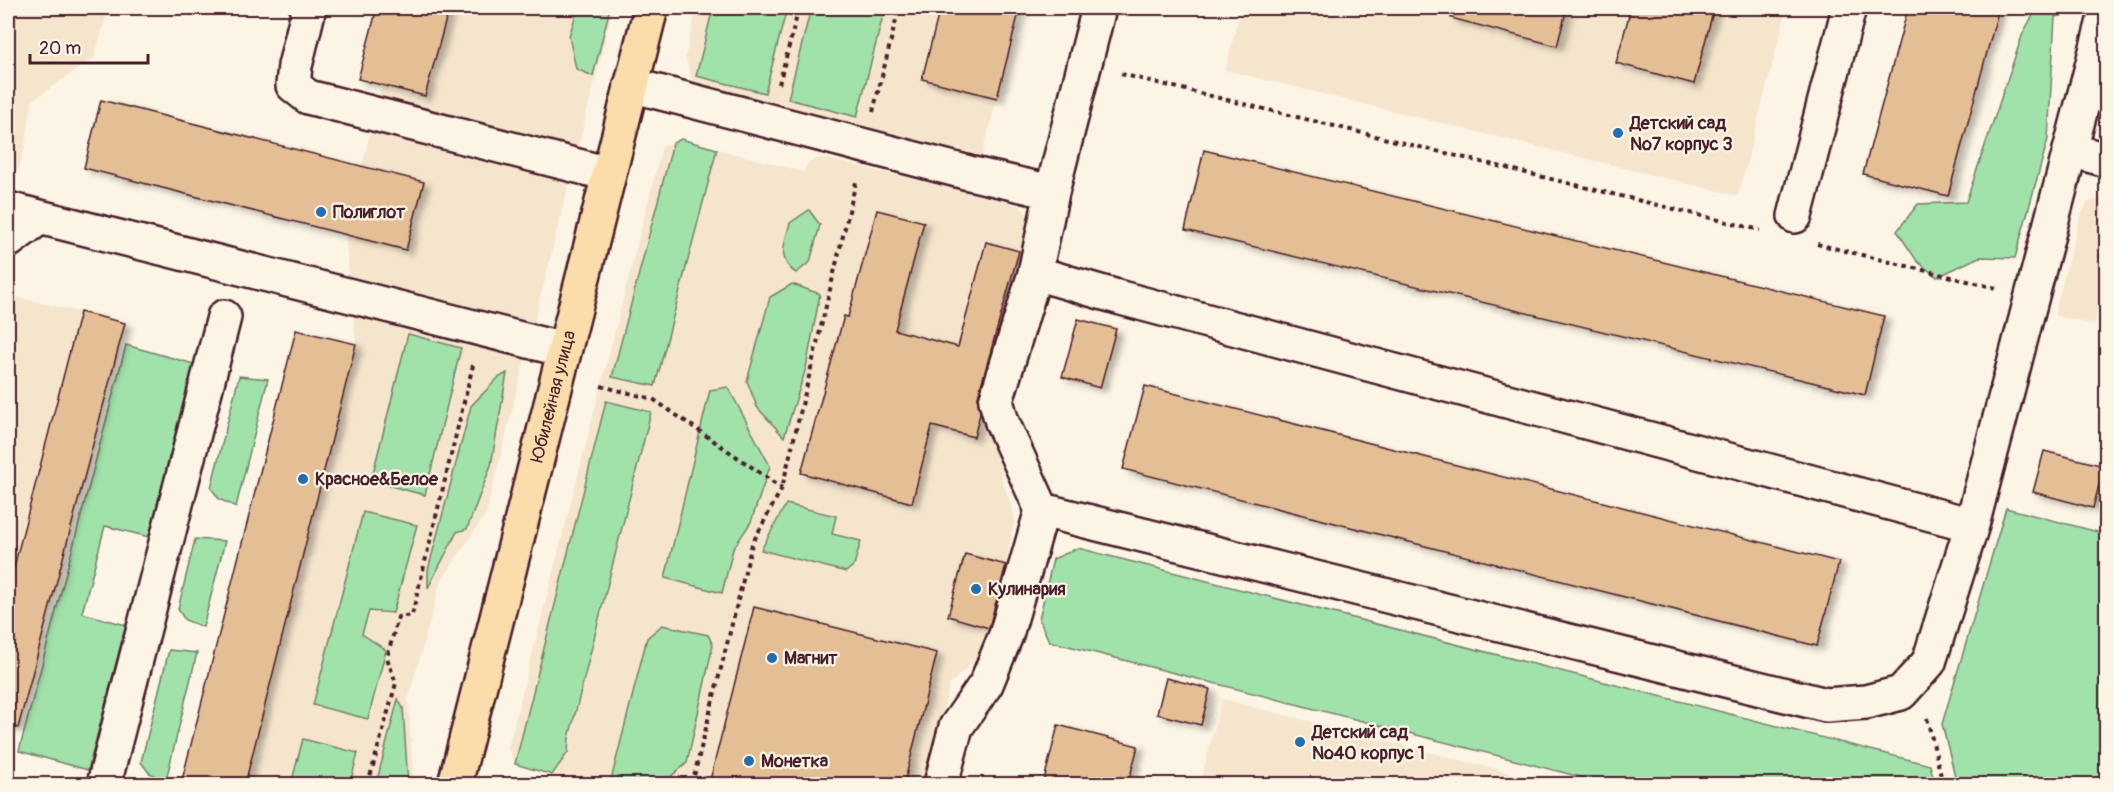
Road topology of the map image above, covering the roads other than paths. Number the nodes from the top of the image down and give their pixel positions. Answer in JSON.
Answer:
{"nodes":[{"id":1,"x":309,"y":8,"type":"edge"},
{"id":2,"x":651,"y":8,"type":"edge"},
{"id":3,"x":1099,"y":8,"type":"edge"},
{"id":4,"x":1849,"y":8,"type":"edge"},
{"id":5,"x":2106,"y":13,"type":"edge"},
{"id":6,"x":631,"y":85,"type":"junction"},
{"id":7,"x":2071,"y":150,"type":"junction"},
{"id":8,"x":2106,"y":160,"type":"edge"},
{"id":9,"x":609,"y":174,"type":"junction"},
{"id":10,"x":1052,"y":192,"type":"junction"},
{"id":11,"x":8,"y":209,"type":"edge"},
{"id":12,"x":1795,"y":216,"type":"dead end"},
{"id":13,"x":39,"y":218,"type":"junction"},
{"id":14,"x":8,"y":241,"type":"edge"},
{"id":15,"x":1035,"y":273,"type":"junction"},
{"id":16,"x":224,"y":317,"type":"dead end"},
{"id":17,"x":564,"y":350,"type":"junction"},
{"id":18,"x":1042,"y":510,"type":"junction"},
{"id":19,"x":1972,"y":525,"type":"junction"},
{"id":20,"x":463,"y":783,"type":"edge"},
{"id":21,"x":104,"y":784,"type":"edge"},
{"id":22,"x":941,"y":784,"type":"edge"}],
"edges":[{"from":1,"to":9,"type":"lane"},
{"from":2,"to":6,"type":"main road","name":"Юбилейная улица"},
{"from":3,"to":10,"type":"lane"},
{"from":4,"to":12,"type":"lane"},
{"from":5,"to":7,"type":"lane"},
{"from":6,"to":9,"type":"main road","name":"Юбилейная улица"},
{"from":6,"to":10,"type":"lane"},
{"from":7,"to":8,"type":"lane"},
{"from":7,"to":19,"type":"lane"},
{"from":9,"to":17,"type":"main road","name":"Юбилейная улица"},
{"from":10,"to":15,"type":"lane"},
{"from":11,"to":13,"type":"lane"},
{"from":13,"to":14,"type":"lane"},
{"from":13,"to":17,"type":"lane"},
{"from":15,"to":18,"type":"lane"},
{"from":15,"to":19,"type":"lane"},
{"from":16,"to":21,"type":"lane"},
{"from":17,"to":20,"type":"main road","name":"Юбилейная улица"},
{"from":18,"to":19,"type":"lane"},
{"from":18,"to":22,"type":"lane"}]}
